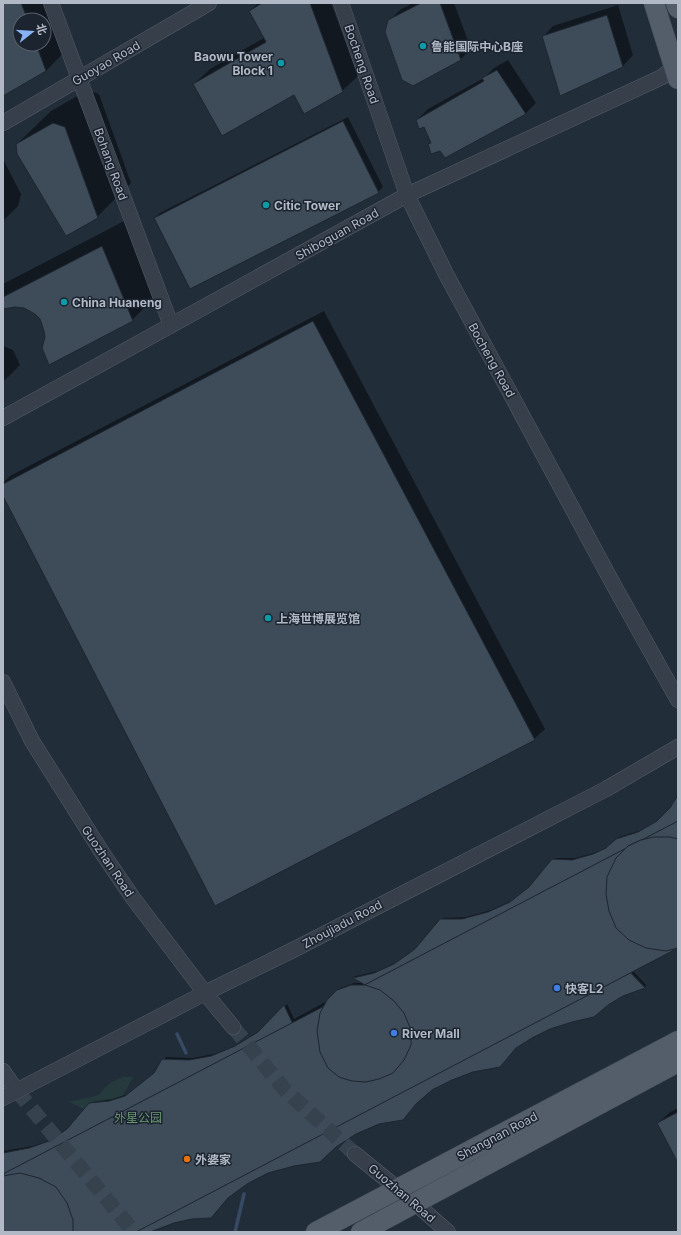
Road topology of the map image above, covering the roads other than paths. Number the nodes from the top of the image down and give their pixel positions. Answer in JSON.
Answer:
{"nodes":[{"id":1,"x":51,"y":3,"type":"edge"},
{"id":2,"x":210,"y":3,"type":"edge"},
{"id":3,"x":341,"y":3,"type":"edge"},
{"id":4,"x":654,"y":3,"type":"edge"},
{"id":5,"x":676,"y":3,"type":"edge"},
{"id":6,"x":678,"y":8,"type":"edge"},
{"id":7,"x":677,"y":70,"type":"edge"},
{"id":8,"x":79,"y":79,"type":"junction"},
{"id":9,"x":3,"y":123,"type":"edge"},
{"id":10,"x":407,"y":195,"type":"junction"},
{"id":11,"x":171,"y":325,"type":"junction"},
{"id":12,"x":3,"y":418,"type":"edge"},
{"id":13,"x":3,"y":682,"type":"edge"},
{"id":14,"x":678,"y":700,"type":"edge"},
{"id":15,"x":678,"y":747,"type":"edge"},
{"id":16,"x":206,"y":993,"type":"junction"},
{"id":17,"x":233,"y":1027,"type":"tunnel mouth"},
{"id":18,"x":678,"y":1041,"type":"edge"},
{"id":19,"x":678,"y":1062,"type":"edge"},
{"id":20,"x":3,"y":1071,"type":"edge"},
{"id":21,"x":16,"y":1091,"type":"junction"},
{"id":22,"x":3,"y":1098,"type":"edge"},
{"id":23,"x":355,"y":1154,"type":"tunnel mouth"},
{"id":24,"x":398,"y":1189,"type":"junction"},
{"id":25,"x":414,"y":1202,"type":"junction"},
{"id":26,"x":316,"y":1232,"type":"edge"},
{"id":27,"x":361,"y":1232,"type":"edge"},
{"id":28,"x":448,"y":1232,"type":"edge"}],
"edges":[{"from":1,"to":8,"type":"street","name":"Bohang Road"},
{"from":2,"to":8,"type":"street","name":"Guoyao Road"},
{"from":3,"to":10,"type":"street","name":"Bocheng Road"},
{"from":4,"to":7,"type":"main road"},
{"from":5,"to":6,"type":"main road"},
{"from":7,"to":10,"type":"street","name":"Shiboguan Road"},
{"from":8,"to":9,"type":"street","name":"Guoyao Road"},
{"from":8,"to":11,"type":"street","name":"Bohang Road"},
{"from":10,"to":11,"type":"street","name":"Shiboguan Road"},
{"from":10,"to":14,"type":"street","name":"Bocheng Road"},
{"from":11,"to":12,"type":"street","name":"Shiboguan Road"},
{"from":13,"to":16,"type":"street","name":"Guozhan Road"},
{"from":15,"to":16,"type":"street","name":"Zhoujiadu Road"},
{"from":16,"to":17,"type":"street","name":"Guozhan Road"},
{"from":16,"to":21,"type":"street","name":"Zhoujiadu Road"},
{"from":18,"to":24,"type":"main road","name":"Shangnan Road"},
{"from":19,"to":25,"type":"main road","name":"Shangnan Road"},
{"from":20,"to":21,"type":"street"},
{"from":21,"to":22,"type":"street","name":"Zhoujiadu Road"},
{"from":23,"to":24,"type":"street","name":"Guozhan Road"},
{"from":24,"to":25,"type":"street","name":"Guozhan Road"},
{"from":24,"to":26,"type":"main road","name":"Shangnan Road"},
{"from":25,"to":27,"type":"main road","name":"Shangnan Road"},
{"from":25,"to":28,"type":"street","name":"Guozhan Road"}]}
